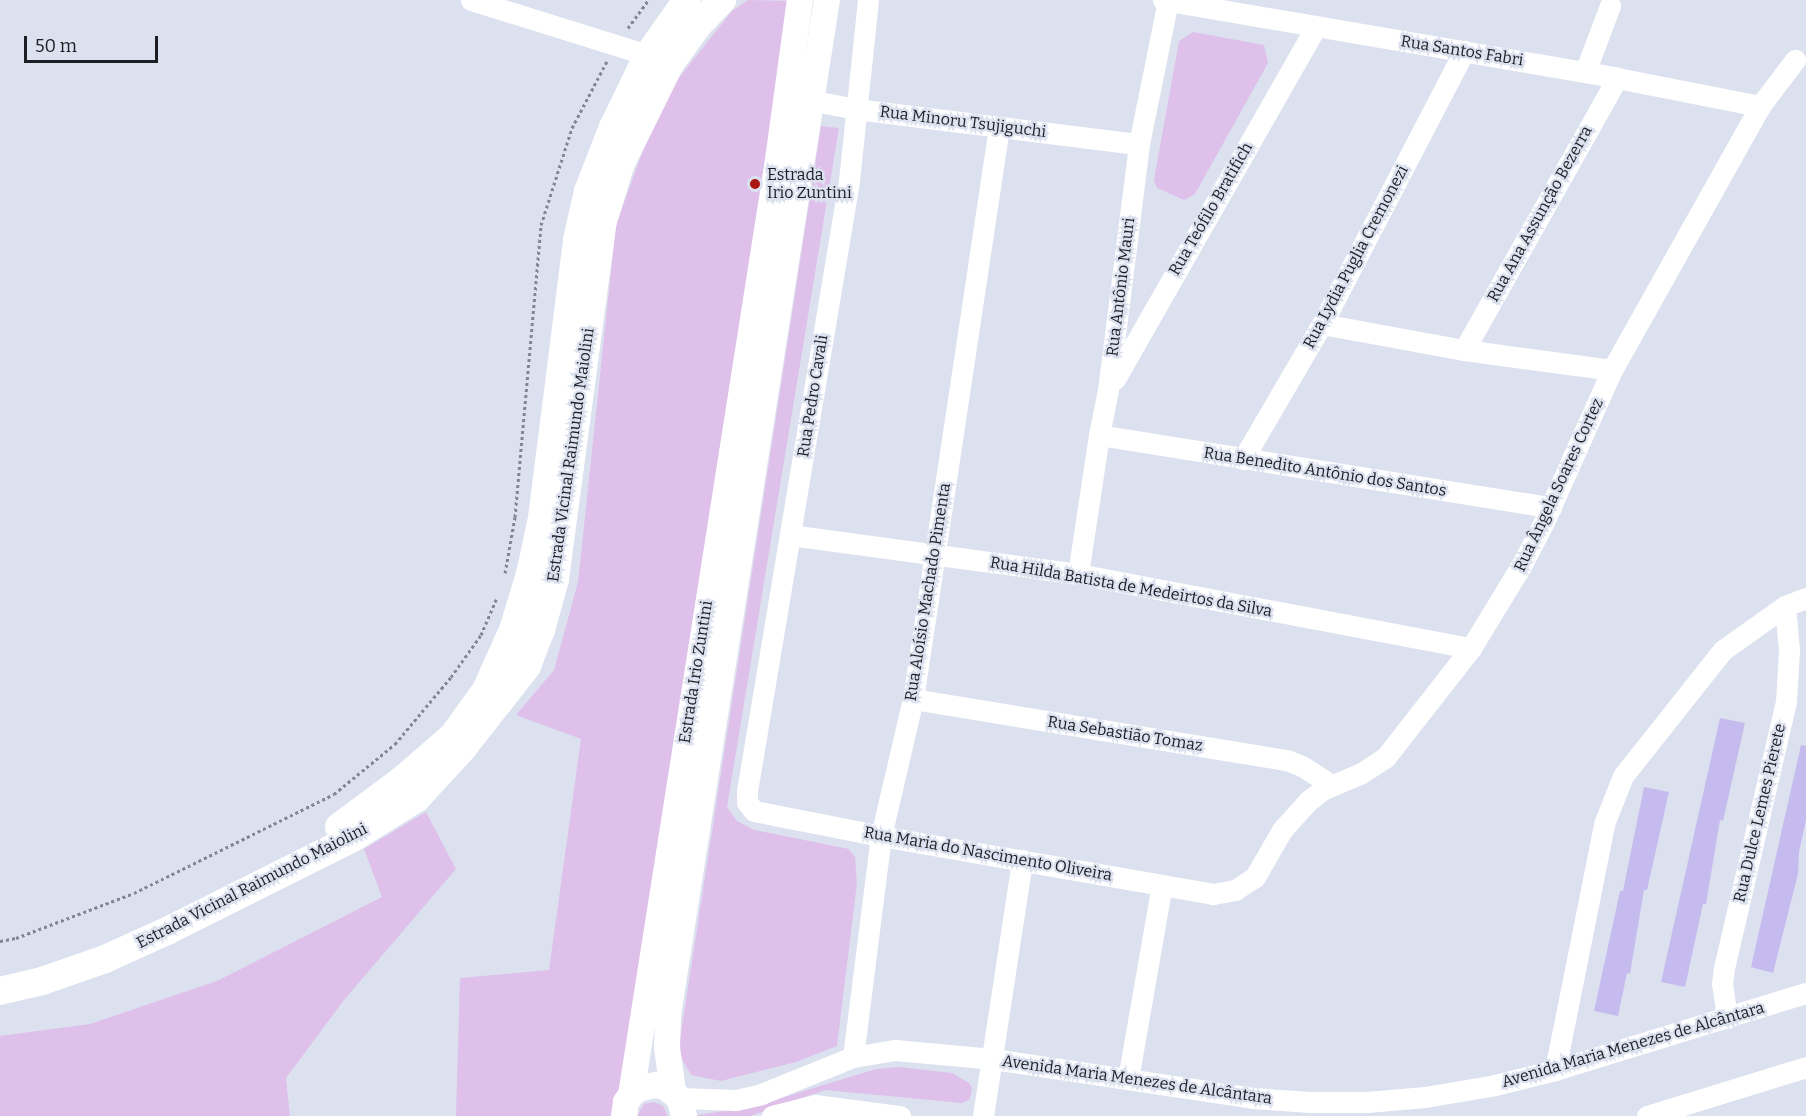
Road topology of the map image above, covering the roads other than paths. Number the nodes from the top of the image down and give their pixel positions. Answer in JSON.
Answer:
{"nodes":[{"id":1,"x":471,"y":0,"type":"edge"},
{"id":2,"x":687,"y":0,"type":"edge"},
{"id":3,"x":722,"y":0,"type":"edge"},
{"id":4,"x":800,"y":0,"type":"edge"},
{"id":5,"x":827,"y":0,"type":"edge"},
{"id":6,"x":868,"y":0,"type":"edge"},
{"id":7,"x":1166,"y":0,"type":"edge"},
{"id":8,"x":1610,"y":6,"type":"dead end"},
{"id":9,"x":1315,"y":28,"type":"junction"},
{"id":10,"x":1464,"y":51,"type":"junction"},
{"id":11,"x":648,"y":55,"type":"junction"},
{"id":12,"x":1795,"y":60,"type":"dead end"},
{"id":13,"x":1585,"y":72,"type":"junction"},
{"id":14,"x":1617,"y":78,"type":"junction"},
{"id":15,"x":788,"y":96,"type":"junction"},
{"id":16,"x":813,"y":101,"type":"junction"},
{"id":17,"x":1760,"y":106,"type":"junction"},
{"id":18,"x":856,"y":109,"type":"junction"},
{"id":19,"x":999,"y":127,"type":"junction"},
{"id":20,"x":1139,"y":144,"type":"junction"},
{"id":21,"x":1322,"y":324,"type":"junction"},
{"id":22,"x":1464,"y":350,"type":"junction"},
{"id":23,"x":1612,"y":370,"type":"junction"},
{"id":24,"x":1108,"y":390,"type":"junction"},
{"id":25,"x":1099,"y":435,"type":"junction"},
{"id":26,"x":1243,"y":459,"type":"junction"},
{"id":27,"x":1551,"y":507,"type":"junction"},
{"id":28,"x":790,"y":535,"type":"junction"},
{"id":29,"x":934,"y":555,"type":"junction"},
{"id":30,"x":1078,"y":574,"type":"junction"},
{"id":31,"x":1806,"y":598,"type":"edge"},
{"id":32,"x":1785,"y":606,"type":"junction"},
{"id":33,"x":1471,"y":648,"type":"junction"},
{"id":34,"x":913,"y":699,"type":"junction"},
{"id":35,"x":1331,"y":785,"type":"junction"},
{"id":36,"x":747,"y":791,"type":"joint"},
{"id":37,"x":881,"y":836,"type":"junction"},
{"id":38,"x":1022,"y":860,"type":"junction"},
{"id":39,"x":1162,"y":885,"type":"junction"},
{"id":40,"x":1243,"y":887,"type":"joint"},
{"id":41,"x":0,"y":973,"type":"edge"},
{"id":42,"x":0,"y":991,"type":"edge"},
{"id":43,"x":1806,"y":993,"type":"edge"},
{"id":44,"x":1727,"y":1018,"type":"junction"},
{"id":45,"x":853,"y":1057,"type":"junction"},
{"id":46,"x":993,"y":1059,"type":"junction"},
{"id":47,"x":1806,"y":1067,"type":"edge"},
{"id":48,"x":1555,"y":1070,"type":"junction"},
{"id":49,"x":1128,"y":1078,"type":"junction"},
{"id":50,"x":679,"y":1102,"type":"edge"},
{"id":51,"x":628,"y":1105,"type":"edge"},
{"id":52,"x":1426,"y":1107,"type":"edge"},
{"id":53,"x":772,"y":1116,"type":"edge"},
{"id":54,"x":900,"y":1116,"type":"edge"},
{"id":55,"x":983,"y":1116,"type":"edge"},
{"id":56,"x":1647,"y":1116,"type":"edge"}],
"edges":[{"from":1,"to":11,"type":"street"},
{"from":2,"to":11,"type":"main road","name":"Estrada Vicinal Raimundo Maiolini"},
{"from":3,"to":42,"type":"main road","name":"Estrada Vicinal Raimundo Maiolini"},
{"from":4,"to":15,"type":"street","name":"Estrada Irio Zuntini"},
{"from":5,"to":16,"type":"street","name":"Estrada Irio Zuntini"},
{"from":6,"to":18,"type":"street","name":"Rua Pedro Cavali"},
{"from":7,"to":9,"type":"street","name":"Rua Santos Fabri"},
{"from":7,"to":20,"type":"street","name":"Rua Antônio Mauri"},
{"from":8,"to":13,"type":"street"},
{"from":9,"to":10,"type":"street","name":"Rua Santos Fabri"},
{"from":9,"to":24,"type":"street","name":"Rua Teófilo Bratifich"},
{"from":10,"to":13,"type":"street","name":"Rua Santos Fabri"},
{"from":10,"to":21,"type":"street","name":"Rua Lydia Puglia Cremonezi"},
{"from":11,"to":41,"type":"main road","name":"Estrada Vicinal Raimundo Maiolini"},
{"from":12,"to":17,"type":"street","name":"Rua Ângela Soares Cortez"},
{"from":13,"to":14,"type":"street","name":"Rua Santos Fabri"},
{"from":14,"to":17,"type":"street","name":"Rua Santos Fabri"},
{"from":14,"to":22,"type":"street","name":"Rua Ana Assunção Bezerra"},
{"from":15,"to":16,"type":"street","name":"Rua Minoru Tsujiguchi"},
{"from":15,"to":51,"type":"street","name":"Estrada Irio Zuntini"},
{"from":16,"to":18,"type":"street","name":"Rua Minoru Tsujiguchi"},
{"from":16,"to":50,"type":"street","name":"Estrada Irio Zuntini"},
{"from":17,"to":23,"type":"street","name":"Rua Ângela Soares Cortez"},
{"from":18,"to":19,"type":"street","name":"Rua Minoru Tsujiguchi"},
{"from":18,"to":28,"type":"street","name":"Rua Pedro Cavali"},
{"from":19,"to":20,"type":"street","name":"Rua Minoru Tsujiguchi"},
{"from":19,"to":29,"type":"street","name":"Rua Aloísio Machado Pimenta"},
{"from":20,"to":24,"type":"street","name":"Rua Antônio Mauri"},
{"from":21,"to":22,"type":"street"},
{"from":21,"to":26,"type":"street","name":"Rua Lydia Puglia Cremonezi"},
{"from":22,"to":23,"type":"street"},
{"from":23,"to":27,"type":"street","name":"Rua Ângela Soares Cortez"},
{"from":24,"to":25,"type":"street","name":"Rua Antônio Mauri"},
{"from":25,"to":26,"type":"street","name":"Rua Benedito Antônio dos Santos"},
{"from":25,"to":30,"type":"street","name":"Rua Antônio Mauri"},
{"from":26,"to":27,"type":"street","name":"Rua Benedito Antônio dos Santos"},
{"from":27,"to":33,"type":"street","name":"Rua Ângela Soares Cortez"},
{"from":28,"to":29,"type":"street","name":"Rua Hilda Batista de Medeirtos da Silva"},
{"from":28,"to":36,"type":"street","name":"Rua Pedro Cavali"},
{"from":29,"to":30,"type":"street","name":"Rua Hilda Batista de Medeirtos da Silva"},
{"from":29,"to":34,"type":"street","name":"Rua Aloísio Machado Pimenta"},
{"from":30,"to":33,"type":"street","name":"Rua Hilda Batista de Medeirtos da Silva"},
{"from":31,"to":32,"type":"street"},
{"from":32,"to":44,"type":"street","name":"Rua Dulce Lemes Pierete"},
{"from":32,"to":48,"type":"street"},
{"from":33,"to":35,"type":"street","name":"Rua Ângela Soares Cortez"},
{"from":34,"to":35,"type":"street","name":"Rua Sebastião Tomaz"},
{"from":34,"to":37,"type":"street","name":"Rua Aloísio Machado Pimenta"},
{"from":35,"to":40,"type":"street","name":"Rua Ângela Soares Cortez"},
{"from":36,"to":37,"type":"street","name":"Rua Maria do Nascimento Oliveira"},
{"from":37,"to":38,"type":"street","name":"Rua Maria do Nascimento Oliveira"},
{"from":37,"to":45,"type":"street","name":"Rua Aloísio Machado Pimenta"},
{"from":38,"to":39,"type":"street","name":"Rua Maria do Nascimento Oliveira"},
{"from":38,"to":46,"type":"street"},
{"from":39,"to":40,"type":"street","name":"Rua Maria do Nascimento Oliveira"},
{"from":39,"to":49,"type":"street"},
{"from":43,"to":44,"type":"street","name":"Avenida Maria Menezes de Alcântara"},
{"from":44,"to":48,"type":"street","name":"Avenida Maria Menezes de Alcântara"},
{"from":45,"to":46,"type":"street","name":"Avenida Maria Menezes de Alcântara"},
{"from":45,"to":50,"type":"street","name":"Avenida Maria Menezes de Alcântara"},
{"from":46,"to":49,"type":"street","name":"Avenida Maria Menezes de Alcântara"},
{"from":46,"to":55,"type":"street"},
{"from":47,"to":56,"type":"street"},
{"from":48,"to":52,"type":"street","name":"Avenida Maria Menezes de Alcântara"},
{"from":49,"to":52,"type":"street","name":"Avenida Maria Menezes de Alcântara"},
{"from":50,"to":51,"type":"street"},
{"from":53,"to":54,"type":"street"}]}
